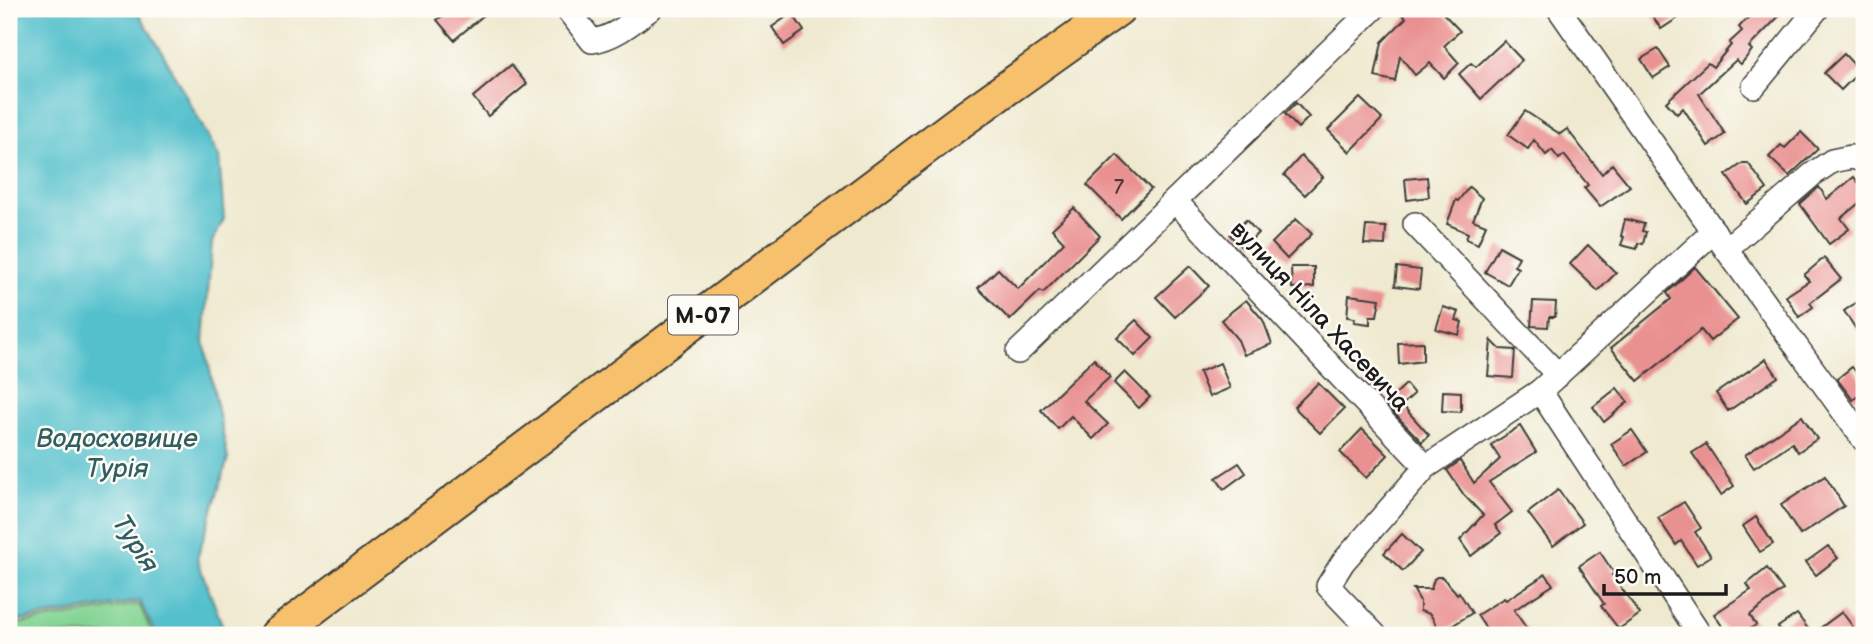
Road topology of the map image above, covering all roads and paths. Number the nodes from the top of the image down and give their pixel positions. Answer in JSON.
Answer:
{"nodes":[{"id":1,"x":567,"y":9,"type":"edge"},
{"id":2,"x":650,"y":9,"type":"edge"},
{"id":3,"x":1118,"y":9,"type":"edge"},
{"id":4,"x":1374,"y":9,"type":"edge"},
{"id":5,"x":1817,"y":9,"type":"edge"},
{"id":6,"x":1572,"y":15,"type":"edge"},
{"id":7,"x":1754,"y":86,"type":"dead end"},
{"id":8,"x":1864,"y":160,"type":"edge"},
{"id":9,"x":1175,"y":201,"type":"junction"},
{"id":10,"x":1415,"y":224,"type":"dead end"},
{"id":11,"x":1713,"y":231,"type":"junction"},
{"id":12,"x":1018,"y":352,"type":"dead end"},
{"id":13,"x":1558,"y":374,"type":"junction"},
{"id":14,"x":1540,"y":391,"type":"junction"},
{"id":15,"x":1864,"y":440,"type":"edge"},
{"id":16,"x":1426,"y":467,"type":"junction"},
{"id":17,"x":284,"y":630,"type":"edge"},
{"id":18,"x":1375,"y":635,"type":"edge"},
{"id":19,"x":1700,"y":635,"type":"edge"}],
"edges":[{"from":1,"to":2,"type":"street"},
{"from":3,"to":17,"type":"highway","number":"М-07"},
{"from":4,"to":9,"type":"street"},
{"from":5,"to":7,"type":"street"},
{"from":6,"to":11,"type":"street"},
{"from":8,"to":11,"type":"street"},
{"from":9,"to":12,"type":"street"},
{"from":9,"to":16,"type":"street","name":"вулиця Ніла Хасевича"},
{"from":10,"to":13,"type":"street"},
{"from":11,"to":13,"type":"street"},
{"from":11,"to":15,"type":"street"},
{"from":13,"to":14,"type":"street"},
{"from":14,"to":16,"type":"street"},
{"from":14,"to":19,"type":"street"},
{"from":16,"to":18,"type":"street"}]}
